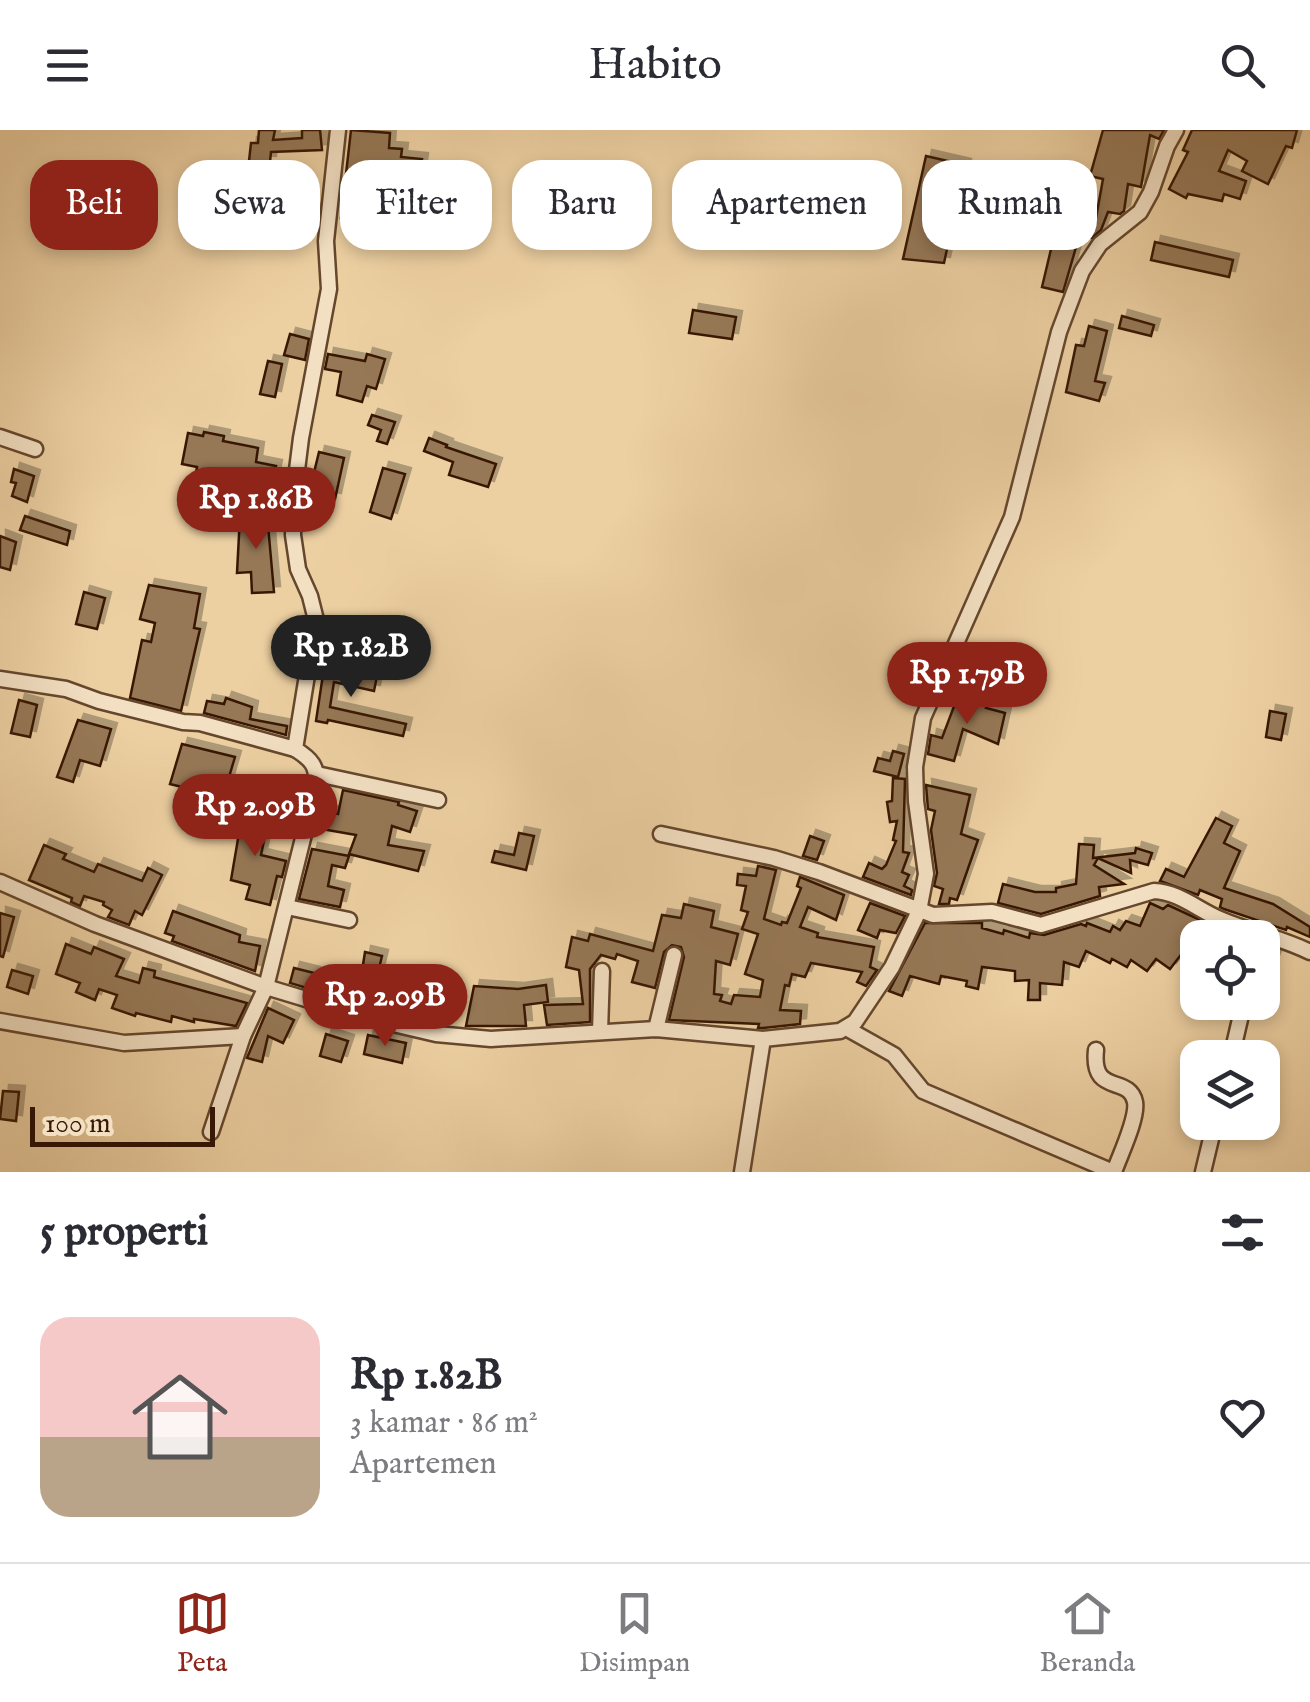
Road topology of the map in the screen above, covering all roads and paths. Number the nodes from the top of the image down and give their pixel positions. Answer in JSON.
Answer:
{"nodes":[{"id":1,"x":338,"y":130,"type":"edge"},
{"id":2,"x":1176,"y":130,"type":"edge"},
{"id":3,"x":0,"y":437,"type":"edge"},
{"id":4,"x":34,"y":450,"type":"dead end"},
{"id":5,"x":0,"y":679,"type":"edge"},
{"id":6,"x":295,"y":749,"type":"junction"},
{"id":7,"x":317,"y":774,"type":"junction"},
{"id":8,"x":438,"y":800,"type":"dead end"},
{"id":9,"x":661,"y":834,"type":"dead end"},
{"id":10,"x":0,"y":882,"type":"edge"},
{"id":11,"x":287,"y":907,"type":"junction"},
{"id":12,"x":919,"y":912,"type":"junction"},
{"id":13,"x":349,"y":920,"type":"dead end"},
{"id":14,"x":1222,"y":920,"type":"edge"},
{"id":15,"x":1280,"y":937,"type":"edge"},
{"id":16,"x":1310,"y":952,"type":"edge"},
{"id":17,"x":674,"y":955,"type":"dead end"},
{"id":18,"x":602,"y":971,"type":"dead end"},
{"id":19,"x":266,"y":987,"type":"junction"},
{"id":20,"x":0,"y":1021,"type":"edge"},
{"id":21,"x":846,"y":1028,"type":"junction"},
{"id":22,"x":656,"y":1029,"type":"junction"},
{"id":23,"x":600,"y":1032,"type":"junction"},
{"id":24,"x":243,"y":1036,"type":"junction"},
{"id":25,"x":763,"y":1038,"type":"junction"},
{"id":26,"x":1096,"y":1050,"type":"dead end"},
{"id":27,"x":211,"y":1132,"type":"dead end"},
{"id":28,"x":1211,"y":1140,"type":"edge"},
{"id":29,"x":742,"y":1172,"type":"edge"},
{"id":30,"x":1113,"y":1172,"type":"edge"},
{"id":31,"x":1203,"y":1172,"type":"edge"}],
"edges":[{"from":1,"to":6,"type":"street"},
{"from":2,"to":12,"type":"street"},
{"from":3,"to":4,"type":"street"},
{"from":5,"to":6,"type":"street"},
{"from":6,"to":7,"type":"street"},
{"from":7,"to":8,"type":"street"},
{"from":7,"to":11,"type":"street"},
{"from":9,"to":12,"type":"street"},
{"from":10,"to":19,"type":"street"},
{"from":11,"to":13,"type":"street"},
{"from":11,"to":19,"type":"street"},
{"from":12,"to":14,"type":"street"},
{"from":12,"to":21,"type":"street"},
{"from":15,"to":16,"type":"street"},
{"from":17,"to":22,"type":"street"},
{"from":18,"to":23,"type":"street"},
{"from":19,"to":23,"type":"street"},
{"from":19,"to":24,"type":"street"},
{"from":20,"to":24,"type":"street"},
{"from":21,"to":25,"type":"street"},
{"from":21,"to":30,"type":"street"},
{"from":22,"to":23,"type":"street"},
{"from":22,"to":25,"type":"street"},
{"from":24,"to":27,"type":"street"},
{"from":25,"to":29,"type":"street"},
{"from":26,"to":30,"type":"street"},
{"from":28,"to":31,"type":"street"}]}
